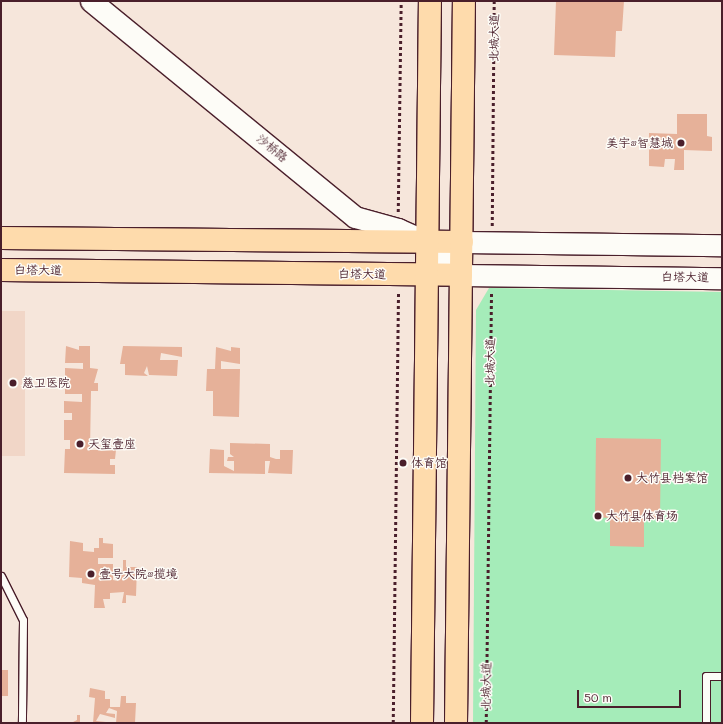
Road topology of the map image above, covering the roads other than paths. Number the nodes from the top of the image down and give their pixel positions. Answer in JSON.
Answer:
{"nodes":[{"id":1,"x":91,"y":1,"type":"edge"},
{"id":2,"x":430,"y":1,"type":"edge"},
{"id":3,"x":464,"y":1,"type":"edge"},
{"id":4,"x":1,"y":238,"type":"edge"},
{"id":5,"x":427,"y":242,"type":"junction"},
{"id":6,"x":462,"y":242,"type":"junction"},
{"id":7,"x":722,"y":245,"type":"edge"},
{"id":8,"x":1,"y":270,"type":"edge"},
{"id":9,"x":427,"y":274,"type":"junction"},
{"id":10,"x":461,"y":275,"type":"junction"},
{"id":11,"x":722,"y":278,"type":"edge"},
{"id":12,"x":1,"y":576,"type":"edge"},
{"id":13,"x":722,"y":676,"type":"edge"},
{"id":14,"x":22,"y":723,"type":"edge"},
{"id":15,"x":422,"y":723,"type":"edge"},
{"id":16,"x":456,"y":723,"type":"edge"},
{"id":17,"x":706,"y":723,"type":"edge"}],
"edges":[{"from":1,"to":5,"type":"main road","name":"沙桥路"},
{"from":2,"to":5,"type":"highway"},
{"from":3,"to":6,"type":"highway"},
{"from":4,"to":5,"type":"highway"},
{"from":5,"to":6,"type":"highway"},
{"from":5,"to":9,"type":"highway"},
{"from":5,"to":10,"type":"main road","name":"沙桥路"},
{"from":6,"to":7,"type":"main road"},
{"from":6,"to":10,"type":"highway"},
{"from":8,"to":9,"type":"highway","name":"白塔大道"},
{"from":9,"to":10,"type":"highway","name":"白塔大道"},
{"from":9,"to":15,"type":"highway"},
{"from":10,"to":11,"type":"main road","name":"白塔大道"},
{"from":10,"to":16,"type":"highway"},
{"from":12,"to":14,"type":"lane"},
{"from":13,"to":17,"type":"lane"}]}
